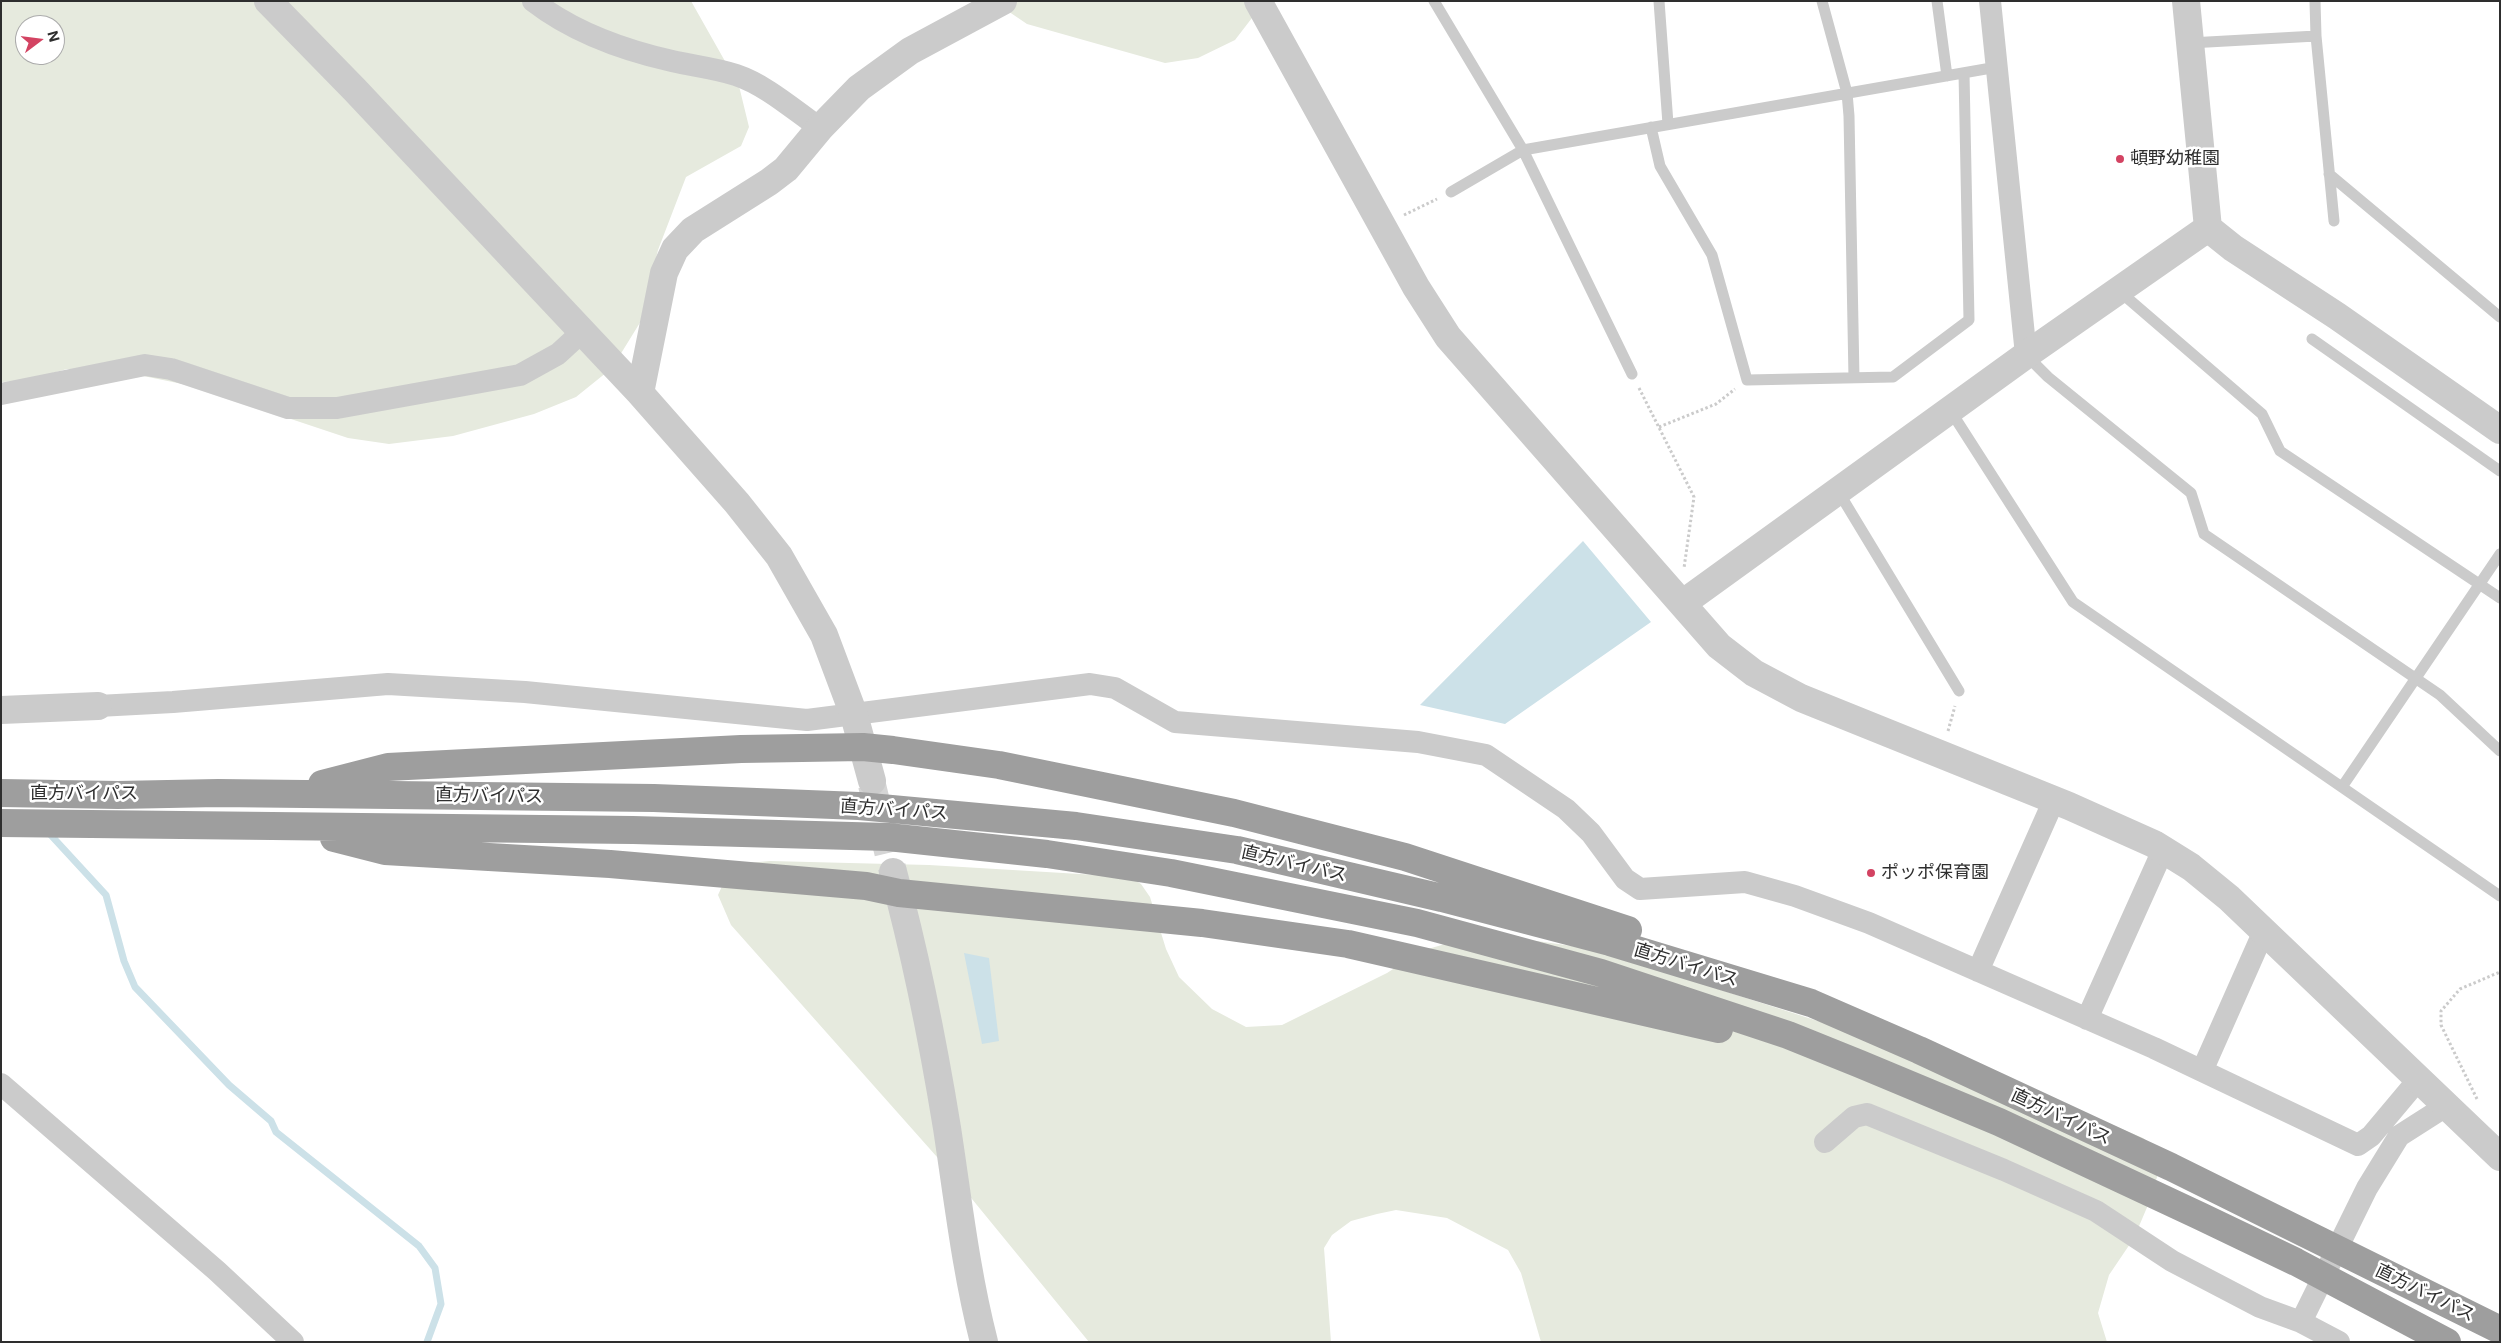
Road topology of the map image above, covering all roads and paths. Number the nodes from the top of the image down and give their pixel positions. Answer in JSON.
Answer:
{"nodes":[{"id":1,"x":268,"y":1,"type":"edge"},
{"id":2,"x":533,"y":1,"type":"edge"},
{"id":3,"x":1003,"y":1,"type":"edge"},
{"id":4,"x":1258,"y":1,"type":"edge"},
{"id":5,"x":1434,"y":1,"type":"edge"},
{"id":6,"x":1659,"y":1,"type":"edge"},
{"id":7,"x":1822,"y":1,"type":"edge"},
{"id":8,"x":1937,"y":1,"type":"edge"},
{"id":9,"x":1990,"y":1,"type":"edge"},
{"id":10,"x":2186,"y":1,"type":"edge"},
{"id":11,"x":2315,"y":1,"type":"edge"},
{"id":12,"x":2316,"y":36,"type":"junction"},
{"id":13,"x":2190,"y":43,"type":"junction"},
{"id":14,"x":1997,"y":67,"type":"junction"},
{"id":15,"x":1964,"y":73,"type":"junction"},
{"id":16,"x":1948,"y":76,"type":"junction"},
{"id":17,"x":1847,"y":93,"type":"junction"},
{"id":18,"x":1668,"y":124,"type":"junction"},
{"id":19,"x":1651,"y":127,"type":"junction"},
{"id":20,"x":820,"y":128,"type":"junction"},
{"id":21,"x":1522,"y":150,"type":"junction"},
{"id":22,"x":2328,"y":174,"type":"junction"},
{"id":23,"x":1451,"y":192,"type":"joint"},
{"id":24,"x":2334,"y":221,"type":"dead end"},
{"id":25,"x":1382,"y":225,"type":"junction"},
{"id":26,"x":2208,"y":228,"type":"junction"},
{"id":27,"x":2118,"y":290,"type":"junction"},
{"id":28,"x":2500,"y":317,"type":"edge"},
{"id":29,"x":583,"y":331,"type":"junction"},
{"id":30,"x":2312,"y":340,"type":"dead end"},
{"id":31,"x":2026,"y":355,"type":"junction"},
{"id":32,"x":1632,"y":374,"type":"joint"},
{"id":33,"x":1854,"y":378,"type":"junction"},
{"id":34,"x":1747,"y":380,"type":"junction"},
{"id":35,"x":640,"y":393,"type":"junction"},
{"id":36,"x":1,"y":394,"type":"edge"},
{"id":37,"x":1950,"y":410,"type":"junction"},
{"id":38,"x":1659,"y":427,"type":"junction"},
{"id":39,"x":2500,"y":430,"type":"edge"},
{"id":40,"x":2500,"y":471,"type":"edge"},
{"id":41,"x":1838,"y":491,"type":"junction"},
{"id":42,"x":2500,"y":554,"type":"edge"},
{"id":43,"x":1682,"y":576,"type":"dead end"},
{"id":44,"x":2480,"y":584,"type":"junction"},
{"id":45,"x":2500,"y":598,"type":"edge"},
{"id":46,"x":1683,"y":603,"type":"junction"},
{"id":47,"x":2415,"y":679,"type":"junction"},
{"id":48,"x":1959,"y":691,"type":"joint"},
{"id":49,"x":98,"y":706,"type":"joint"},
{"id":50,"x":1,"y":710,"type":"edge"},
{"id":51,"x":854,"y":715,"type":"junction"},
{"id":52,"x":863,"y":747,"type":"junction"},
{"id":53,"x":2500,"y":751,"type":"edge"},
{"id":54,"x":1941,"y":754,"type":"junction"},
{"id":55,"x":872,"y":781,"type":"tunnel mouth"},
{"id":56,"x":2342,"y":787,"type":"junction"},
{"id":57,"x":1,"y":793,"type":"edge"},
{"id":58,"x":287,"y":793,"type":"junction"},
{"id":59,"x":2054,"y":800,"type":"junction"},
{"id":60,"x":1,"y":823,"type":"edge"},
{"id":61,"x":292,"y":828,"type":"junction"},
{"id":62,"x":2163,"y":850,"type":"junction"},
{"id":63,"x":896,"y":882,"type":"junction"},
{"id":64,"x":2500,"y":896,"type":"edge"},
{"id":65,"x":2264,"y":931,"type":"junction"},
{"id":66,"x":1978,"y":971,"type":"junction"},
{"id":67,"x":2500,"y":972,"type":"edge"},
{"id":68,"x":1811,"y":1003,"type":"junction"},
{"id":69,"x":2087,"y":1018,"type":"junction"},
{"id":70,"x":1788,"y":1035,"type":"junction"},
{"id":71,"x":2202,"y":1071,"type":"junction"},
{"id":72,"x":2418,"y":1080,"type":"junction"},
{"id":73,"x":1,"y":1084,"type":"edge"},
{"id":74,"x":2480,"y":1104,"type":"dead end"},
{"id":75,"x":2446,"y":1106,"type":"junction"},
{"id":76,"x":1825,"y":1142,"type":"dead end"},
{"id":77,"x":2500,"y":1157,"type":"edge"},
{"id":78,"x":2301,"y":1322,"type":"junction"},
{"id":79,"x":2500,"y":1330,"type":"edge"},
{"id":80,"x":293,"y":1342,"type":"edge"},
{"id":81,"x":984,"y":1342,"type":"edge"},
{"id":82,"x":2339,"y":1342,"type":"edge"},
{"id":83,"x":2447,"y":1342,"type":"edge"}],
"edges":[{"from":1,"to":29,"type":"street"},
{"from":2,"to":20,"type":"street"},
{"from":3,"to":20,"type":"street"},
{"from":4,"to":25,"type":"street"},
{"from":5,"to":21,"type":"lane"},
{"from":6,"to":18,"type":"lane"},
{"from":7,"to":17,"type":"lane"},
{"from":8,"to":16,"type":"lane"},
{"from":9,"to":14,"type":"street"},
{"from":10,"to":13,"type":"street"},
{"from":11,"to":12,"type":"lane"},
{"from":12,"to":13,"type":"lane"},
{"from":12,"to":22,"type":"lane"},
{"from":13,"to":26,"type":"street"},
{"from":14,"to":15,"type":"lane"},
{"from":14,"to":31,"type":"street"},
{"from":15,"to":16,"type":"lane"},
{"from":15,"to":33,"type":"lane"},
{"from":16,"to":17,"type":"lane"},
{"from":17,"to":18,"type":"lane"},
{"from":17,"to":33,"type":"lane"},
{"from":18,"to":19,"type":"lane"},
{"from":19,"to":21,"type":"lane"},
{"from":19,"to":34,"type":"lane"},
{"from":20,"to":35,"type":"street"},
{"from":21,"to":23,"type":"lane"},
{"from":21,"to":32,"type":"lane"},
{"from":22,"to":24,"type":"lane"},
{"from":22,"to":28,"type":"lane"},
{"from":23,"to":25,"type":"path"},
{"from":25,"to":46,"type":"street"},
{"from":26,"to":27,"type":"street"},
{"from":26,"to":39,"type":"street"},
{"from":27,"to":31,"type":"street"},
{"from":27,"to":44,"type":"lane"},
{"from":29,"to":35,"type":"street"},
{"from":29,"to":36,"type":"street"},
{"from":30,"to":40,"type":"lane"},
{"from":31,"to":37,"type":"street"},
{"from":31,"to":47,"type":"lane"},
{"from":32,"to":38,"type":"path"},
{"from":33,"to":34,"type":"lane"},
{"from":34,"to":38,"type":"path"},
{"from":35,"to":51,"type":"street"},
{"from":37,"to":41,"type":"street"},
{"from":37,"to":56,"type":"lane"},
{"from":38,"to":43,"type":"path"},
{"from":41,"to":46,"type":"street"},
{"from":41,"to":48,"type":"lane"},
{"from":42,"to":44,"type":"lane"},
{"from":44,"to":45,"type":"lane"},
{"from":44,"to":47,"type":"lane"},
{"from":46,"to":54,"type":"street"},
{"from":47,"to":53,"type":"lane"},
{"from":47,"to":56,"type":"lane"},
{"from":48,"to":54,"type":"path"},
{"from":49,"to":50,"type":"street"},
{"from":49,"to":51,"type":"street"},
{"from":51,"to":52,"type":"street"},
{"from":51,"to":66,"type":"street"},
{"from":52,"to":55,"type":"street"},
{"from":52,"to":58,"type":"highway"},
{"from":52,"to":68,"type":"highway"},
{"from":54,"to":59,"type":"street"},
{"from":56,"to":64,"type":"lane"},
{"from":57,"to":58,"type":"highway","name":"直方バイパス"},
{"from":58,"to":68,"type":"highway","name":"直方バイパス"},
{"from":59,"to":62,"type":"street"},
{"from":59,"to":66,"type":"street"},
{"from":60,"to":61,"type":"highway","name":"直方バイパス"},
{"from":61,"to":63,"type":"highway"},
{"from":61,"to":70,"type":"highway","name":"直方バイパス"},
{"from":62,"to":65,"type":"street"},
{"from":62,"to":69,"type":"street"},
{"from":63,"to":70,"type":"highway"},
{"from":63,"to":81,"type":"street"},
{"from":65,"to":71,"type":"street"},
{"from":65,"to":72,"type":"street"},
{"from":66,"to":69,"type":"street"},
{"from":67,"to":74,"type":"path"},
{"from":68,"to":79,"type":"highway","name":"直方バイパス"},
{"from":69,"to":71,"type":"street"},
{"from":70,"to":83,"type":"highway","name":"直方バイパス"},
{"from":71,"to":72,"type":"street"},
{"from":72,"to":75,"type":"street"},
{"from":73,"to":80,"type":"street"},
{"from":75,"to":77,"type":"street"},
{"from":75,"to":78,"type":"street"},
{"from":76,"to":78,"type":"street"},
{"from":78,"to":82,"type":"street"}]}
